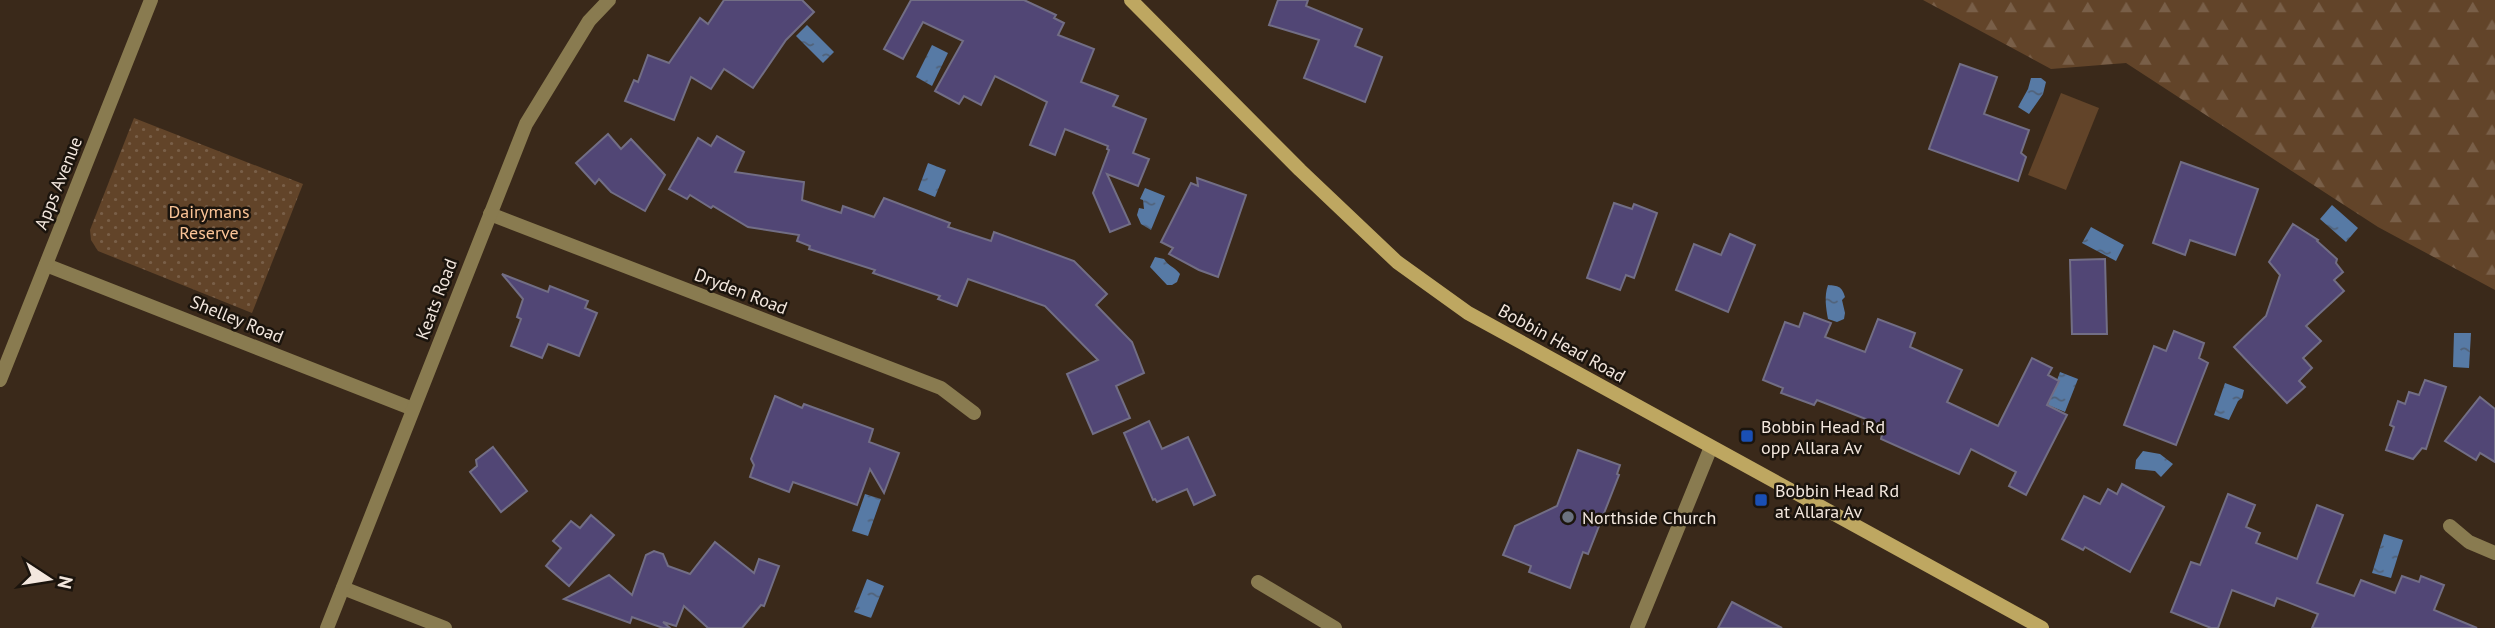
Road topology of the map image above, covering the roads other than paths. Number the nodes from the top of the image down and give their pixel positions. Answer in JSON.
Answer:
{"nodes":[{"id":1,"x":151,"y":0,"type":"edge"},
{"id":2,"x":609,"y":0,"type":"edge"},
{"id":3,"x":1131,"y":0,"type":"edge"},
{"id":4,"x":490,"y":214,"type":"junction"},
{"id":5,"x":46,"y":265,"type":"junction"},
{"id":6,"x":0,"y":380,"type":"edge"},
{"id":7,"x":413,"y":409,"type":"junction"},
{"id":8,"x":974,"y":413,"type":"dead end"},
{"id":9,"x":1711,"y":447,"type":"junction"},
{"id":10,"x":2450,"y":526,"type":"dead end"},
{"id":11,"x":2495,"y":553,"type":"edge"},
{"id":12,"x":1258,"y":582,"type":"dead end"},
{"id":13,"x":343,"y":587,"type":"junction"},
{"id":14,"x":327,"y":628,"type":"edge"},
{"id":15,"x":445,"y":628,"type":"edge"},
{"id":16,"x":1335,"y":628,"type":"edge"},
{"id":17,"x":1637,"y":628,"type":"edge"},
{"id":18,"x":2042,"y":628,"type":"edge"}],
"edges":[{"from":1,"to":5,"type":"street","name":"Apps Avenue"},
{"from":2,"to":4,"type":"street","name":"Keats Road"},
{"from":3,"to":9,"type":"main road","name":"Bobbin Head Road"},
{"from":4,"to":7,"type":"street","name":"Keats Road"},
{"from":4,"to":8,"type":"street","name":"Dryden Road"},
{"from":5,"to":6,"type":"street","name":"Apps Avenue"},
{"from":5,"to":7,"type":"street","name":"Shelley Road"},
{"from":7,"to":13,"type":"street","name":"Keats Road"},
{"from":9,"to":17,"type":"street"},
{"from":9,"to":18,"type":"main road","name":"Bobbin Head Road"},
{"from":10,"to":11,"type":"street"},
{"from":12,"to":16,"type":"street"},
{"from":13,"to":14,"type":"street","name":"Keats Road"},
{"from":13,"to":15,"type":"street"}]}
